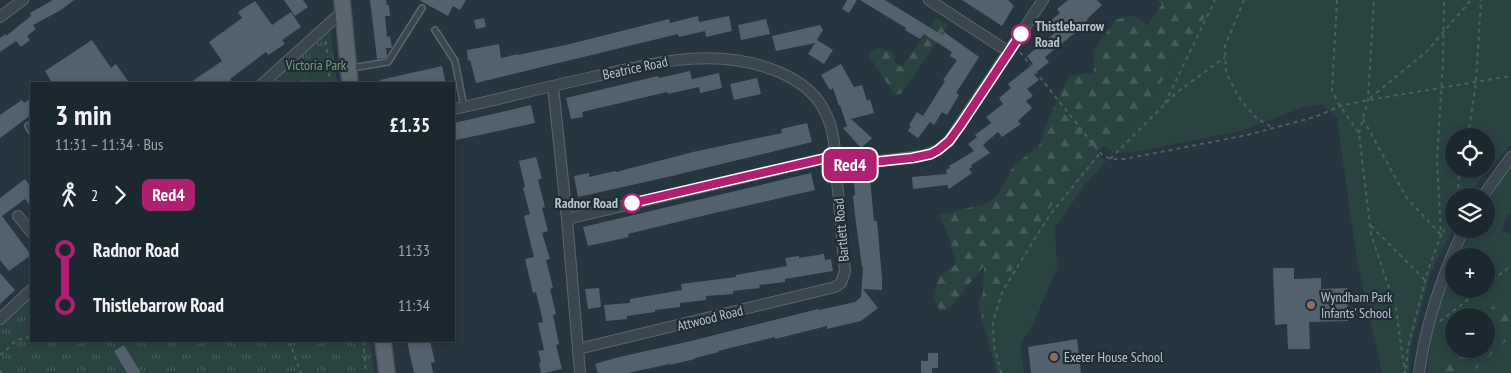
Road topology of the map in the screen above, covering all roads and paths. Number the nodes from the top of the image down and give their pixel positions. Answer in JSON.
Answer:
{"nodes":[{"id":1,"x":23,"y":0,"type":"edge"},
{"id":2,"x":929,"y":0,"type":"edge"},
{"id":3,"x":1042,"y":0,"type":"edge"},
{"id":4,"x":1214,"y":0,"type":"edge"},
{"id":5,"x":1244,"y":0,"type":"edge"},
{"id":6,"x":1337,"y":0,"type":"edge"},
{"id":7,"x":1374,"y":0,"type":"edge"},
{"id":8,"x":1444,"y":0,"type":"edge"},
{"id":9,"x":1471,"y":0,"type":"edge"},
{"id":10,"x":1481,"y":0,"type":"edge"},
{"id":11,"x":342,"y":6,"type":"edge"},
{"id":12,"x":422,"y":8,"type":"dead end"},
{"id":13,"x":0,"y":17,"type":"edge"},
{"id":14,"x":328,"y":24,"type":"junction"},
{"id":15,"x":435,"y":30,"type":"dead end"},
{"id":16,"x":1444,"y":32,"type":"junction"},
{"id":17,"x":1011,"y":48,"type":"junction"},
{"id":18,"x":1225,"y":57,"type":"junction"},
{"id":19,"x":348,"y":68,"type":"junction"},
{"id":20,"x":1511,"y":76,"type":"edge"},
{"id":21,"x":264,"y":82,"type":"edge"},
{"id":22,"x":330,"y":82,"type":"edge"},
{"id":23,"x":350,"y":82,"type":"edge"},
{"id":24,"x":1476,"y":82,"type":"junction"},
{"id":25,"x":553,"y":86,"type":"junction"},
{"id":26,"x":1441,"y":88,"type":"junction"},
{"id":27,"x":812,"y":93,"type":"joint"},
{"id":28,"x":1368,"y":100,"type":"junction"},
{"id":29,"x":1164,"y":105,"type":"junction"},
{"id":30,"x":1340,"y":106,"type":"junction"},
{"id":31,"x":459,"y":108,"type":"edge"},
{"id":32,"x":1363,"y":119,"type":"junction"},
{"id":33,"x":1273,"y":128,"type":"junction"},
{"id":34,"x":1469,"y":128,"type":"edge"},
{"id":35,"x":1359,"y":133,"type":"junction"},
{"id":36,"x":1100,"y":153,"type":"junction"},
{"id":37,"x":1511,"y":156,"type":"edge"},
{"id":38,"x":1110,"y":159,"type":"junction"},
{"id":39,"x":836,"y":162,"type":"junction"},
{"id":40,"x":1489,"y":188,"type":"edge"},
{"id":41,"x":18,"y":216,"type":"dead end"},
{"id":42,"x":567,"y":219,"type":"junction"},
{"id":43,"x":1370,"y":226,"type":"junction"},
{"id":44,"x":1445,"y":229,"type":"edge"},
{"id":45,"x":30,"y":231,"type":"edge"},
{"id":46,"x":1441,"y":235,"type":"junction"},
{"id":47,"x":1460,"y":238,"type":"edge"},
{"id":48,"x":1511,"y":266,"type":"edge"},
{"id":49,"x":1495,"y":279,"type":"edge"},
{"id":50,"x":1426,"y":281,"type":"junction"},
{"id":51,"x":841,"y":283,"type":"joint"},
{"id":52,"x":30,"y":291,"type":"edge"},
{"id":53,"x":1470,"y":298,"type":"edge"},
{"id":54,"x":0,"y":319,"type":"edge"},
{"id":55,"x":1427,"y":328,"type":"junction"},
{"id":56,"x":30,"y":337,"type":"edge"},
{"id":57,"x":288,"y":342,"type":"edge"},
{"id":58,"x":363,"y":342,"type":"edge"},
{"id":59,"x":383,"y":342,"type":"edge"},
{"id":60,"x":578,"y":349,"type":"junction"},
{"id":61,"x":0,"y":355,"type":"edge"},
{"id":62,"x":302,"y":373,"type":"edge"},
{"id":63,"x":366,"y":373,"type":"edge"},
{"id":64,"x":387,"y":373,"type":"edge"},
{"id":65,"x":580,"y":373,"type":"edge"},
{"id":66,"x":1000,"y":373,"type":"edge"},
{"id":67,"x":1405,"y":373,"type":"edge"},
{"id":68,"x":1419,"y":373,"type":"edge"}],
"edges":[{"from":1,"to":13,"type":"street"},
{"from":2,"to":17,"type":"street"},
{"from":3,"to":17,"type":"street"},
{"from":4,"to":29,"type":"path"},
{"from":5,"to":18,"type":"path"},
{"from":6,"to":30,"type":"path"},
{"from":7,"to":28,"type":"path"},
{"from":8,"to":16,"type":"path"},
{"from":9,"to":16,"type":"path"},
{"from":10,"to":24,"type":"path"},
{"from":11,"to":14,"type":"street"},
{"from":11,"to":19,"type":"main road"},
{"from":12,"to":19,"type":"lane"},
{"from":14,"to":21,"type":"street"},
{"from":14,"to":22,"type":"path"},
{"from":15,"to":31,"type":"lane"},
{"from":16,"to":26,"type":"path"},
{"from":16,"to":28,"type":"path"},
{"from":17,"to":36,"type":"path"},
{"from":17,"to":39,"type":"street"},
{"from":18,"to":29,"type":"path"},
{"from":18,"to":33,"type":"path"},
{"from":19,"to":23,"type":"main road"},
{"from":20,"to":24,"type":"path"},
{"from":24,"to":26,"type":"path"},
{"from":24,"to":34,"type":"path"},
{"from":25,"to":27,"type":"street","name":"Beatrice Road"},
{"from":25,"to":31,"type":"street","name":"Beatrice Road"},
{"from":25,"to":42,"type":"street"},
{"from":26,"to":28,"type":"path"},
{"from":26,"to":46,"type":"path"},
{"from":27,"to":39,"type":"street","name":"Bartlett Road"},
{"from":28,"to":30,"type":"path"},
{"from":28,"to":32,"type":"path"},
{"from":29,"to":38,"type":"path"},
{"from":30,"to":33,"type":"path"},
{"from":30,"to":35,"type":"path"},
{"from":32,"to":35,"type":"path"},
{"from":32,"to":46,"type":"path"},
{"from":33,"to":38,"type":"path"},
{"from":35,"to":43,"type":"path"},
{"from":36,"to":38,"type":"path"},
{"from":36,"to":66,"type":"path"},
{"from":37,"to":40,"type":"street"},
{"from":39,"to":42,"type":"street"},
{"from":39,"to":51,"type":"street","name":"Bartlett Road"},
{"from":41,"to":45,"type":"street"},
{"from":42,"to":60,"type":"street"},
{"from":43,"to":50,"type":"path"},
{"from":43,"to":67,"type":"path"},
{"from":44,"to":46,"type":"path"},
{"from":46,"to":50,"type":"path"},
{"from":47,"to":55,"type":"street"},
{"from":48,"to":49,"type":"path"},
{"from":50,"to":67,"type":"path"},
{"from":51,"to":60,"type":"street","name":"Attwood Road"},
{"from":52,"to":54,"type":"street"},
{"from":53,"to":55,"type":"path"},
{"from":55,"to":68,"type":"street"},
{"from":56,"to":61,"type":"path"},
{"from":57,"to":62,"type":"path"},
{"from":58,"to":63,"type":"path"},
{"from":59,"to":64,"type":"main road"},
{"from":60,"to":65,"type":"street"}]}
